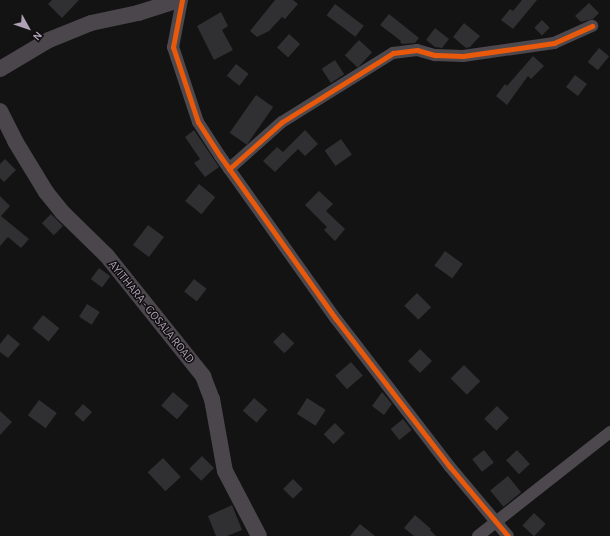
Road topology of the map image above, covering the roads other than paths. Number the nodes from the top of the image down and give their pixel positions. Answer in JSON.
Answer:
{"nodes":[{"id":1,"x":180,"y":0,"type":"edge"},
{"id":2,"x":592,"y":26,"type":"dead end"},
{"id":3,"x":0,"y":69,"type":"edge"},
{"id":4,"x":0,"y":111,"type":"edge"},
{"id":5,"x":229,"y":169,"type":"junction"},
{"id":6,"x":610,"y":432,"type":"edge"},
{"id":7,"x":496,"y":522,"type":"junction"},
{"id":8,"x":259,"y":536,"type":"edge"},
{"id":9,"x":478,"y":536,"type":"edge"},
{"id":10,"x":508,"y":536,"type":"edge"}],
"edges":[{"from":1,"to":3,"type":"main road"},
{"from":1,"to":5,"type":"street"},
{"from":2,"to":5,"type":"street"},
{"from":4,"to":8,"type":"main road","name":"AYITHARA - GOSALA ROAD"},
{"from":5,"to":7,"type":"street"},
{"from":6,"to":7,"type":"street"},
{"from":7,"to":9,"type":"street"},
{"from":7,"to":10,"type":"street"}]}
